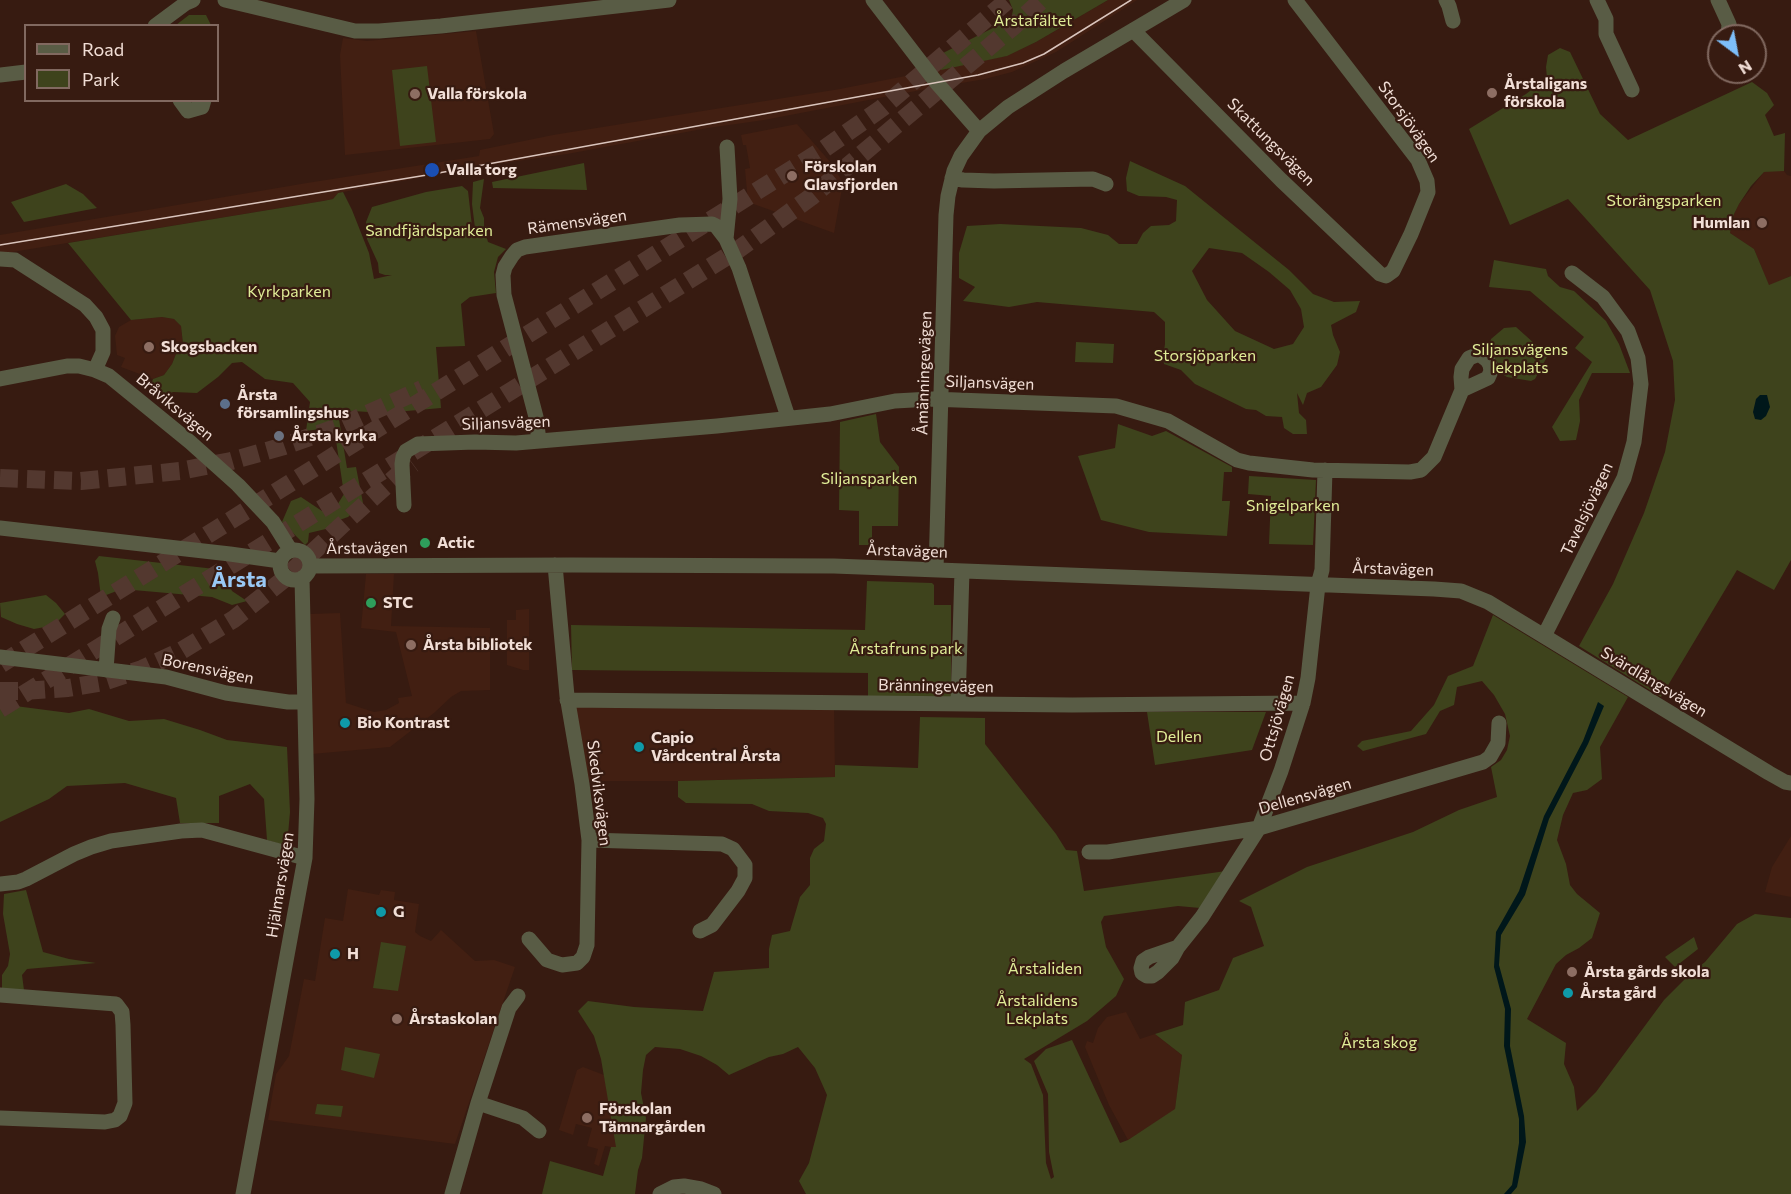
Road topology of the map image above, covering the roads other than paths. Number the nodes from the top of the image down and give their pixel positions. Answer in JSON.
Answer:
{"nodes":[{"id":1,"x":193,"y":0,"type":"edge"},
{"id":2,"x":225,"y":0,"type":"edge"},
{"id":3,"x":669,"y":0,"type":"edge"},
{"id":4,"x":873,"y":0,"type":"edge"},
{"id":5,"x":1184,"y":0,"type":"edge"},
{"id":6,"x":1295,"y":0,"type":"edge"},
{"id":7,"x":1446,"y":0,"type":"edge"},
{"id":8,"x":1597,"y":0,"type":"edge"},
{"id":9,"x":1719,"y":0,"type":"edge"},
{"id":10,"x":1453,"y":21,"type":"dead end"},
{"id":11,"x":158,"y":24,"type":"edge"},
{"id":12,"x":1729,"y":24,"type":"edge"},
{"id":13,"x":1133,"y":30,"type":"junction"},
{"id":14,"x":24,"y":72,"type":"edge"},
{"id":15,"x":0,"y":75,"type":"edge"},
{"id":16,"x":1632,"y":90,"type":"dead end"},
{"id":17,"x":181,"y":102,"type":"edge"},
{"id":18,"x":203,"y":102,"type":"edge"},
{"id":19,"x":979,"y":131,"type":"junction"},
{"id":20,"x":727,"y":147,"type":"dead end"},
{"id":21,"x":952,"y":177,"type":"junction"},
{"id":22,"x":1106,"y":184,"type":"dead end"},
{"id":23,"x":726,"y":238,"type":"junction"},
{"id":24,"x":0,"y":259,"type":"edge"},
{"id":25,"x":1572,"y":273,"type":"dead end"},
{"id":26,"x":1386,"y":276,"type":"joint"},
{"id":27,"x":95,"y":370,"type":"junction"},
{"id":28,"x":0,"y":379,"type":"edge"},
{"id":29,"x":1462,"y":390,"type":"dead end"},
{"id":30,"x":941,"y":399,"type":"junction"},
{"id":31,"x":788,"y":417,"type":"junction"},
{"id":32,"x":539,"y":441,"type":"junction"},
{"id":33,"x":1325,"y":470,"type":"junction"},
{"id":34,"x":404,"y":506,"type":"dead end"},
{"id":35,"x":0,"y":528,"type":"edge"},
{"id":36,"x":286,"y":556,"type":"junction"},
{"id":37,"x":555,"y":565,"type":"junction"},
{"id":38,"x":936,"y":570,"type":"junction"},
{"id":39,"x":962,"y":571,"type":"junction"},
{"id":40,"x":301,"y":575,"type":"junction"},
{"id":41,"x":1318,"y":585,"type":"junction"},
{"id":42,"x":1499,"y":608,"type":"joint"},
{"id":43,"x":113,"y":618,"type":"dead end"},
{"id":44,"x":1544,"y":636,"type":"junction"},
{"id":45,"x":0,"y":657,"type":"edge"},
{"id":46,"x":106,"y":670,"type":"junction"},
{"id":47,"x":567,"y":700,"type":"junction"},
{"id":48,"x":300,"y":702,"type":"junction"},
{"id":49,"x":958,"y":704,"type":"junction"},
{"id":50,"x":1303,"y":704,"type":"junction"},
{"id":51,"x":1498,"y":723,"type":"dead end"},
{"id":52,"x":1791,"y":783,"type":"edge"},
{"id":53,"x":1259,"y":828,"type":"junction"},
{"id":54,"x":589,"y":840,"type":"junction"},
{"id":55,"x":1089,"y":852,"type":"dead end"},
{"id":56,"x":302,"y":857,"type":"junction"},
{"id":57,"x":0,"y":884,"type":"edge"},
{"id":58,"x":700,"y":931,"type":"dead end"},
{"id":59,"x":529,"y":939,"type":"dead end"},
{"id":60,"x":1178,"y":947,"type":"dead end"},
{"id":61,"x":0,"y":995,"type":"edge"},
{"id":62,"x":518,"y":996,"type":"dead end"},
{"id":63,"x":478,"y":1103,"type":"junction"},
{"id":64,"x":0,"y":1118,"type":"edge"},
{"id":65,"x":539,"y":1131,"type":"dead end"},
{"id":66,"x":236,"y":1194,"type":"edge"},
{"id":67,"x":243,"y":1194,"type":"edge"},
{"id":68,"x":452,"y":1194,"type":"edge"},
{"id":69,"x":660,"y":1194,"type":"edge"},
{"id":70,"x":714,"y":1194,"type":"edge"}],
"edges":[{"from":1,"to":11,"type":"street"},
{"from":2,"to":3,"type":"street"},
{"from":4,"to":19,"type":"street"},
{"from":5,"to":13,"type":"street","name":"Åmänningevägen"},
{"from":6,"to":26,"type":"street","name":"Storsjövägen"},
{"from":7,"to":10,"type":"street"},
{"from":8,"to":16,"type":"street"},
{"from":9,"to":12,"type":"street"},
{"from":13,"to":19,"type":"street","name":"Åmänningevägen"},
{"from":13,"to":26,"type":"street","name":"Skattungsvägen"},
{"from":14,"to":15,"type":"street"},
{"from":17,"to":18,"type":"street"},
{"from":19,"to":21,"type":"street","name":"Åmänningevägen"},
{"from":20,"to":23,"type":"street"},
{"from":21,"to":22,"type":"street"},
{"from":21,"to":30,"type":"street","name":"Åmänningevägen"},
{"from":23,"to":31,"type":"street"},
{"from":23,"to":32,"type":"street","name":"Rämensvägen"},
{"from":24,"to":27,"type":"street"},
{"from":25,"to":44,"type":"street","name":"Tavelsjövägen"},
{"from":27,"to":28,"type":"street","name":"Bråviksvägen"},
{"from":27,"to":36,"type":"street","name":"Bråviksvägen"},
{"from":29,"to":33,"type":"street","name":"Siljansvägen"},
{"from":30,"to":31,"type":"street","name":"Siljansvägen"},
{"from":30,"to":33,"type":"street","name":"Siljansvägen"},
{"from":30,"to":38,"type":"street","name":"Åmänningevägen"},
{"from":31,"to":32,"type":"street","name":"Siljansvägen"},
{"from":32,"to":34,"type":"street","name":"Siljansvägen"},
{"from":33,"to":41,"type":"street","name":"Ottsjövägen"},
{"from":35,"to":36,"type":"street"},
{"from":36,"to":40,"type":"street"},
{"from":36,"to":40,"type":"street","name":"Årstavägen"},
{"from":37,"to":38,"type":"street","name":"Årstavägen"},
{"from":37,"to":40,"type":"street","name":"Årstavägen"},
{"from":37,"to":47,"type":"street","name":"Skedviksvägen"},
{"from":38,"to":39,"type":"street","name":"Årstavägen"},
{"from":39,"to":41,"type":"street","name":"Årstavägen"},
{"from":39,"to":49,"type":"street"},
{"from":40,"to":48,"type":"street","name":"Hjälmarsvägen"},
{"from":41,"to":42,"type":"street","name":"Årstavägen"},
{"from":41,"to":50,"type":"street","name":"Ottsjövägen"},
{"from":42,"to":44,"type":"street","name":"Svärdlångsvägen"},
{"from":43,"to":46,"type":"street"},
{"from":44,"to":52,"type":"street","name":"Svärdlångsvägen"},
{"from":45,"to":46,"type":"street","name":"Borensvägen"},
{"from":46,"to":48,"type":"street","name":"Borensvägen"},
{"from":47,"to":49,"type":"street","name":"Bränningevägen"},
{"from":47,"to":54,"type":"street","name":"Skedviksvägen"},
{"from":48,"to":56,"type":"street","name":"Hjälmarsvägen"},
{"from":49,"to":50,"type":"street","name":"Bränningevägen"},
{"from":50,"to":53,"type":"street","name":"Ottsjövägen"},
{"from":51,"to":53,"type":"street","name":"Dellensvägen"},
{"from":53,"to":55,"type":"street","name":"Dellensvägen"},
{"from":53,"to":60,"type":"street","name":"Ottsjövägen"},
{"from":54,"to":58,"type":"street"},
{"from":54,"to":59,"type":"street","name":"Skedviksvägen"},
{"from":56,"to":57,"type":"street"},
{"from":56,"to":66,"type":"street","name":"Hjälmarsvägen"},
{"from":56,"to":67,"type":"street","name":"Hjälmarsvägen"},
{"from":61,"to":64,"type":"street"},
{"from":62,"to":63,"type":"street"},
{"from":63,"to":65,"type":"street"},
{"from":63,"to":68,"type":"street"},
{"from":69,"to":70,"type":"street"}]}
